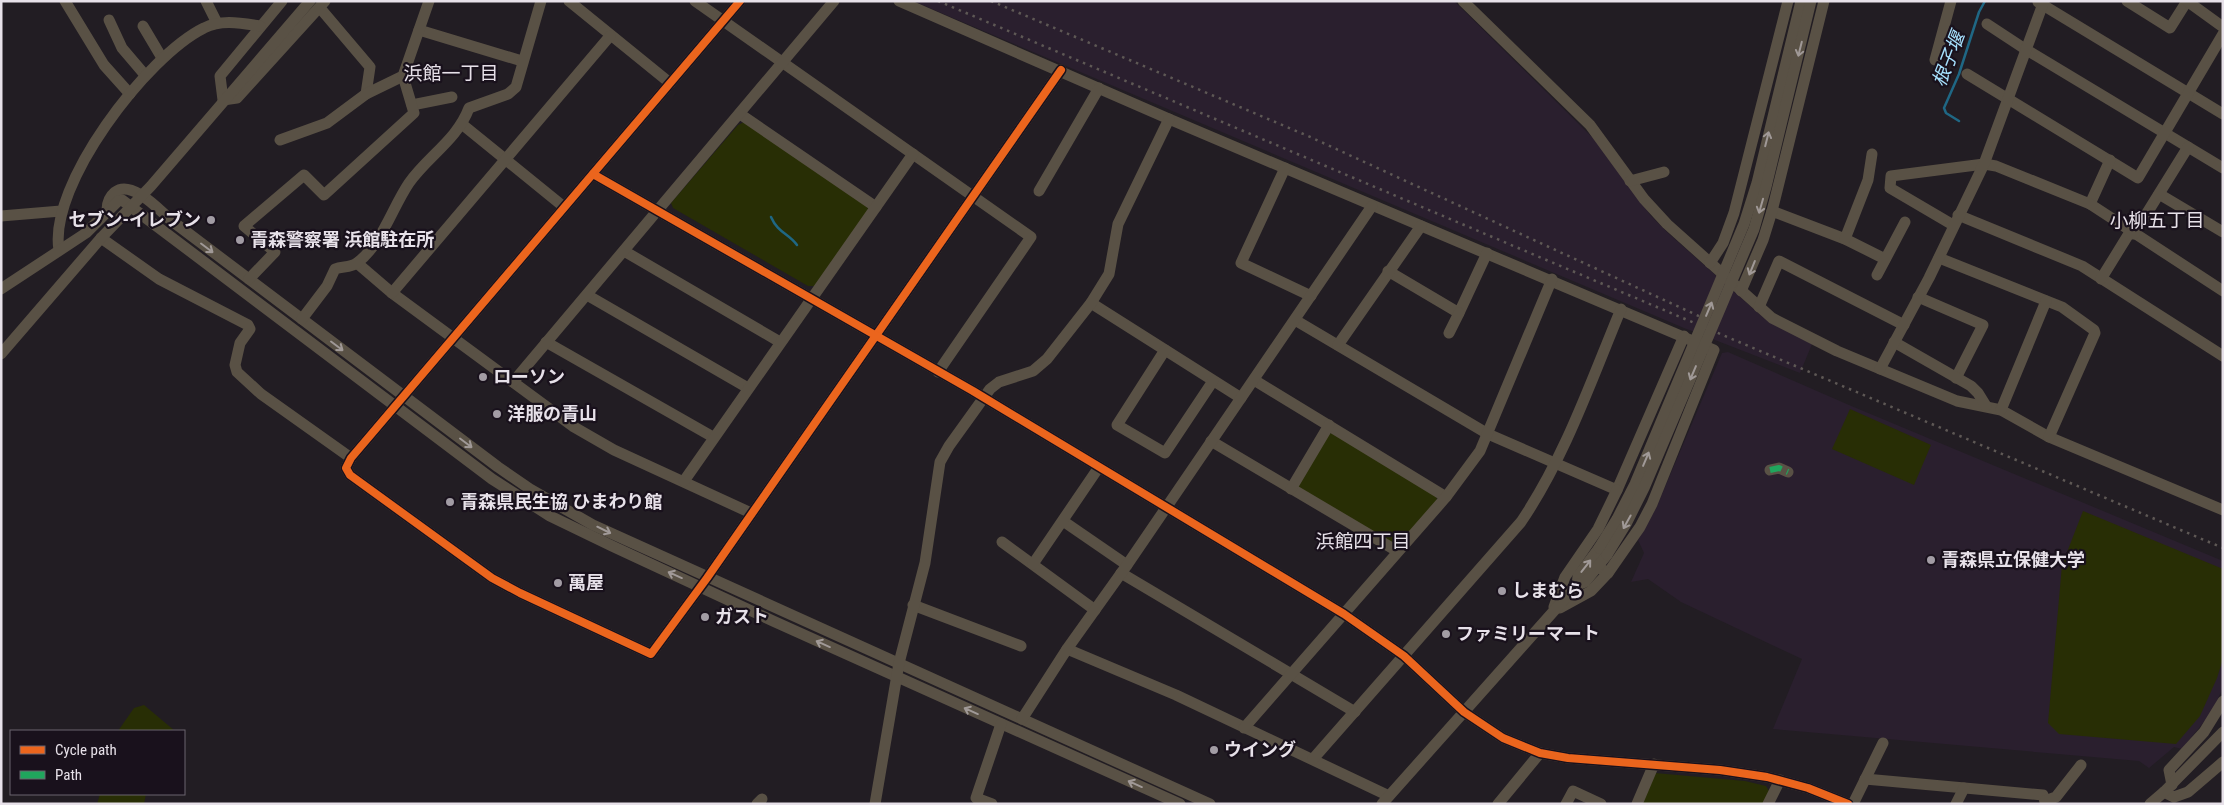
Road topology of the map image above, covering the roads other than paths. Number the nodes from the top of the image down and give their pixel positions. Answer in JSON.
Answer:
{"nodes":[{"id":1,"x":65,"y":1,"type":"edge"},
{"id":2,"x":206,"y":1,"type":"edge"},
{"id":3,"x":282,"y":1,"type":"edge"},
{"id":4,"x":429,"y":1,"type":"edge"},
{"id":5,"x":541,"y":1,"type":"edge"},
{"id":6,"x":569,"y":1,"type":"edge"},
{"id":7,"x":695,"y":1,"type":"edge"},
{"id":8,"x":740,"y":1,"type":"edge"},
{"id":9,"x":834,"y":1,"type":"edge"},
{"id":10,"x":899,"y":1,"type":"edge"},
{"id":11,"x":1463,"y":1,"type":"edge"},
{"id":12,"x":1788,"y":1,"type":"edge"},
{"id":13,"x":1801,"y":1,"type":"edge"},
{"id":14,"x":1811,"y":1,"type":"edge"},
{"id":15,"x":1824,"y":1,"type":"edge"},
{"id":16,"x":1951,"y":1,"type":"edge"},
{"id":17,"x":2126,"y":1,"type":"edge"},
{"id":18,"x":2187,"y":1,"type":"edge"},
{"id":19,"x":2041,"y":2,"type":"edge"},
{"id":20,"x":318,"y":3,"type":"edge"},
{"id":21,"x":582,"y":5,"type":"edge"},
{"id":22,"x":108,"y":20,"type":"dead end"},
{"id":23,"x":723,"y":21,"type":"junction"},
{"id":24,"x":217,"y":23,"type":"junction"},
{"id":25,"x":1987,"y":24,"type":"dead end"},
{"id":26,"x":143,"y":26,"type":"dead end"},
{"id":27,"x":260,"y":26,"type":"junction"},
{"id":28,"x":2223,"y":26,"type":"edge"},
{"id":29,"x":420,"y":30,"type":"junction"},
{"id":30,"x":2223,"y":34,"type":"edge"},
{"id":31,"x":610,"y":36,"type":"junction"},
{"id":32,"x":2025,"y":49,"type":"junction"},
{"id":33,"x":162,"y":58,"type":"junction"},
{"id":34,"x":1934,"y":60,"type":"dead end"},
{"id":35,"x":522,"y":61,"type":"junction"},
{"id":36,"x":784,"y":62,"type":"junction"},
{"id":37,"x":1061,"y":70,"type":"junction"},
{"id":38,"x":1967,"y":74,"type":"dead end"},
{"id":39,"x":145,"y":75,"type":"junction"},
{"id":40,"x":403,"y":76,"type":"junction"},
{"id":41,"x":670,"y":83,"type":"junction"},
{"id":42,"x":1099,"y":88,"type":"junction"},
{"id":43,"x":2188,"y":93,"type":"junction"},
{"id":44,"x":130,"y":94,"type":"junction"},
{"id":45,"x":366,"y":94,"type":"junction"},
{"id":46,"x":452,"y":97,"type":"dead end"},
{"id":47,"x":2008,"y":98,"type":"junction"},
{"id":48,"x":223,"y":100,"type":"junction"},
{"id":49,"x":412,"y":106,"type":"junction"},
{"id":50,"x":740,"y":114,"type":"junction"},
{"id":51,"x":2223,"y":114,"type":"edge"},
{"id":52,"x":1169,"y":119,"type":"junction"},
{"id":53,"x":463,"y":125,"type":"junction"},
{"id":54,"x":2165,"y":133,"type":"junction"},
{"id":55,"x":280,"y":140,"type":"dead end"},
{"id":56,"x":2188,"y":148,"type":"junction"},
{"id":57,"x":913,"y":154,"type":"junction"},
{"id":58,"x":1872,"y":154,"type":"dead end"},
{"id":59,"x":505,"y":159,"type":"junction"},
{"id":60,"x":2110,"y":160,"type":"junction"},
{"id":61,"x":1984,"y":164,"type":"junction"},
{"id":62,"x":1285,"y":168,"type":"junction"},
{"id":63,"x":2223,"y":168,"type":"edge"},
{"id":64,"x":1664,"y":172,"type":"dead end"},
{"id":65,"x":593,"y":174,"type":"junction"},
{"id":66,"x":1630,"y":180,"type":"junction"},
{"id":67,"x":1039,"y":191,"type":"dead end"},
{"id":68,"x":2159,"y":194,"type":"junction"},
{"id":69,"x":142,"y":196,"type":"junction"},
{"id":70,"x":973,"y":196,"type":"junction"},
{"id":71,"x":2090,"y":204,"type":"junction"},
{"id":72,"x":131,"y":206,"type":"junction"},
{"id":73,"x":1372,"y":206,"type":"junction"},
{"id":74,"x":564,"y":207,"type":"junction"},
{"id":75,"x":876,"y":207,"type":"junction"},
{"id":76,"x":61,"y":211,"type":"junction"},
{"id":77,"x":1772,"y":211,"type":"junction"},
{"id":78,"x":106,"y":212,"type":"junction"},
{"id":79,"x":658,"y":212,"type":"junction"},
{"id":80,"x":1,"y":216,"type":"edge"},
{"id":81,"x":1956,"y":220,"type":"junction"},
{"id":82,"x":1905,"y":222,"type":"dead end"},
{"id":83,"x":1421,"y":226,"type":"junction"},
{"id":84,"x":2223,"y":232,"type":"edge"},
{"id":85,"x":2132,"y":233,"type":"junction"},
{"id":86,"x":101,"y":238,"type":"junction"},
{"id":87,"x":1845,"y":239,"type":"junction"},
{"id":88,"x":59,"y":250,"type":"junction"},
{"id":89,"x":624,"y":251,"type":"junction"},
{"id":90,"x":1487,"y":253,"type":"junction"},
{"id":91,"x":1939,"y":258,"type":"junction"},
{"id":92,"x":1885,"y":259,"type":"junction"},
{"id":93,"x":357,"y":263,"type":"junction"},
{"id":94,"x":1710,"y":263,"type":"junction"},
{"id":95,"x":1388,"y":271,"type":"junction"},
{"id":96,"x":1877,"y":275,"type":"dead end"},
{"id":97,"x":249,"y":279,"type":"junction"},
{"id":98,"x":2101,"y":279,"type":"junction"},
{"id":99,"x":1552,"y":280,"type":"junction"},
{"id":100,"x":1,"y":289,"type":"edge"},
{"id":101,"x":1742,"y":291,"type":"junction"},
{"id":102,"x":2223,"y":291,"type":"edge"},
{"id":103,"x":392,"y":292,"type":"junction"},
{"id":104,"x":587,"y":295,"type":"junction"},
{"id":105,"x":1311,"y":296,"type":"junction"},
{"id":106,"x":1918,"y":297,"type":"junction"},
{"id":107,"x":810,"y":299,"type":"junction"},
{"id":108,"x":2046,"y":301,"type":"junction"},
{"id":109,"x":1092,"y":303,"type":"junction"},
{"id":110,"x":1759,"y":307,"type":"junction"},
{"id":111,"x":1621,"y":309,"type":"junction"},
{"id":112,"x":1459,"y":313,"type":"junction"},
{"id":113,"x":302,"y":319,"type":"junction"},
{"id":114,"x":1295,"y":320,"type":"junction"},
{"id":115,"x":1904,"y":325,"type":"junction"},
{"id":116,"x":1449,"y":333,"type":"dead end"},
{"id":117,"x":876,"y":336,"type":"junction"},
{"id":118,"x":1684,"y":336,"type":"junction"},
{"id":119,"x":454,"y":337,"type":"junction"},
{"id":120,"x":546,"y":342,"type":"junction"},
{"id":121,"x":780,"y":342,"type":"junction"},
{"id":122,"x":1894,"y":342,"type":"junction"},
{"id":123,"x":1338,"y":345,"type":"junction"},
{"id":124,"x":1165,"y":350,"type":"junction"},
{"id":125,"x":1,"y":354,"type":"edge"},
{"id":126,"x":2223,"y":356,"type":"edge"},
{"id":127,"x":1880,"y":369,"type":"junction"},
{"id":128,"x":938,"y":372,"type":"junction"},
{"id":129,"x":1956,"y":378,"type":"junction"},
{"id":130,"x":1254,"y":380,"type":"junction"},
{"id":131,"x":1213,"y":381,"type":"junction"},
{"id":132,"x":513,"y":382,"type":"junction"},
{"id":133,"x":748,"y":388,"type":"junction"},
{"id":134,"x":404,"y":396,"type":"junction"},
{"id":135,"x":984,"y":398,"type":"junction"},
{"id":136,"x":1241,"y":398,"type":"junction"},
{"id":137,"x":396,"y":406,"type":"junction"},
{"id":138,"x":1986,"y":406,"type":"junction"},
{"id":139,"x":2001,"y":410,"type":"junction"},
{"id":140,"x":1329,"y":426,"type":"junction"},
{"id":141,"x":1488,"y":434,"type":"junction"},
{"id":142,"x":2049,"y":436,"type":"junction"},
{"id":143,"x":713,"y":437,"type":"junction"},
{"id":144,"x":1211,"y":441,"type":"junction"},
{"id":145,"x":351,"y":458,"type":"junction"},
{"id":146,"x":1556,"y":464,"type":"junction"},
{"id":147,"x":1099,"y":467,"type":"junction"},
{"id":148,"x":1770,"y":470,"type":"dead end"},
{"id":149,"x":1788,"y":472,"type":"dead end"},
{"id":150,"x":684,"y":481,"type":"junction"},
{"id":151,"x":1291,"y":489,"type":"junction"},
{"id":152,"x":1617,"y":490,"type":"junction"},
{"id":153,"x":1446,"y":497,"type":"junction"},
{"id":154,"x":1165,"y":508,"type":"junction"},
{"id":155,"x":2223,"y":510,"type":"edge"},
{"id":156,"x":751,"y":513,"type":"junction"},
{"id":157,"x":1063,"y":520,"type":"junction"},
{"id":158,"x":1002,"y":542,"type":"dead end"},
{"id":159,"x":1397,"y":551,"type":"junction"},
{"id":160,"x":1603,"y":551,"type":"junction"},
{"id":161,"x":1033,"y":564,"type":"junction"},
{"id":162,"x":1124,"y":569,"type":"junction"},
{"id":163,"x":1603,"y":570,"type":"junction"},
{"id":164,"x":704,"y":582,"type":"junction"},
{"id":165,"x":1577,"y":585,"type":"junction"},
{"id":166,"x":914,"y":605,"type":"junction"},
{"id":167,"x":1095,"y":610,"type":"junction"},
{"id":168,"x":1552,"y":613,"type":"junction"},
{"id":169,"x":1344,"y":614,"type":"junction"},
{"id":170,"x":1021,"y":646,"type":"dead end"},
{"id":171,"x":1067,"y":649,"type":"junction"},
{"id":172,"x":1404,"y":656,"type":"junction"},
{"id":173,"x":899,"y":663,"type":"junction"},
{"id":174,"x":1291,"y":675,"type":"junction"},
{"id":175,"x":897,"y":677,"type":"junction"},
{"id":176,"x":2223,"y":701,"type":"edge"},
{"id":177,"x":1354,"y":712,"type":"junction"},
{"id":178,"x":1464,"y":712,"type":"junction"},
{"id":179,"x":1022,"y":719,"type":"junction"},
{"id":180,"x":1001,"y":724,"type":"junction"},
{"id":181,"x":1244,"y":728,"type":"junction"},
{"id":182,"x":2223,"y":732,"type":"edge"},
{"id":183,"x":1883,"y":743,"type":"dead end"},
{"id":184,"x":1540,"y":753,"type":"junction"},
{"id":185,"x":1312,"y":759,"type":"junction"},
{"id":186,"x":2223,"y":762,"type":"edge"},
{"id":187,"x":1654,"y":764,"type":"junction"},
{"id":188,"x":2081,"y":765,"type":"dead end"},
{"id":189,"x":1865,"y":779,"type":"junction"},
{"id":190,"x":1780,"y":780,"type":"junction"},
{"id":191,"x":1964,"y":788,"type":"junction"},
{"id":192,"x":2168,"y":789,"type":"junction"},
{"id":193,"x":1386,"y":800,"type":"edge"},
{"id":194,"x":2046,"y":803,"type":"edge"},
{"id":195,"x":875,"y":804,"type":"edge"},
{"id":196,"x":992,"y":804,"type":"edge"},
{"id":197,"x":1180,"y":804,"type":"edge"},
{"id":198,"x":1210,"y":804,"type":"edge"},
{"id":199,"x":1498,"y":804,"type":"edge"},
{"id":200,"x":1566,"y":804,"type":"edge"},
{"id":201,"x":1601,"y":804,"type":"edge"},
{"id":202,"x":1637,"y":804,"type":"edge"},
{"id":203,"x":1768,"y":804,"type":"edge"},
{"id":204,"x":1848,"y":804,"type":"edge"},
{"id":205,"x":1853,"y":804,"type":"edge"},
{"id":206,"x":1956,"y":804,"type":"edge"},
{"id":207,"x":2150,"y":804,"type":"edge"}],
"edges":[{"from":1,"to":44,"type":"street"},
{"from":2,"to":24,"type":"street"},
{"from":3,"to":27,"type":"street"},
{"from":4,"to":29,"type":"street"},
{"from":5,"to":35,"type":"street"},
{"from":6,"to":21,"type":"street"},
{"from":7,"to":23,"type":"street"},
{"from":8,"to":23,"type":"street"},
{"from":9,"to":36,"type":"street"},
{"from":10,"to":37,"type":"street"},
{"from":11,"to":66,"type":"street"},
{"from":12,"to":94,"type":"street"},
{"from":160,"to":13,"type":"street","one_way":true,"bridge":true},
{"from":14,"to":160,"type":"street","one_way":true,"bridge":true},
{"from":15,"to":77,"type":"street"},
{"from":16,"to":34,"type":"street"},
{"from":17,"to":18,"type":"street"},
{"from":18,"to":28,"type":"street"},
{"from":19,"to":32,"type":"street"},
{"from":19,"to":43,"type":"street"},
{"from":20,"to":45,"type":"street"},
{"from":20,"to":48,"type":"street"},
{"from":21,"to":31,"type":"street"},
{"from":22,"to":39,"type":"street"},
{"from":23,"to":36,"type":"street"},
{"from":23,"to":41,"type":"street"},
{"from":24,"to":27,"type":"street"},
{"from":24,"to":33,"type":"street"},
{"from":25,"to":32,"type":"street"},
{"from":26,"to":33,"type":"street"},
{"from":27,"to":48,"type":"street"},
{"from":29,"to":35,"type":"street"},
{"from":29,"to":40,"type":"street"},
{"from":30,"to":43,"type":"street"},
{"from":31,"to":41,"type":"street"},
{"from":31,"to":59,"type":"street"},
{"from":32,"to":47,"type":"street"},
{"from":32,"to":54,"type":"street"},
{"from":33,"to":39,"type":"street"},
{"from":35,"to":53,"type":"street"},
{"from":36,"to":50,"type":"street"},
{"from":36,"to":57,"type":"street"},
{"from":37,"to":42,"type":"street"},
{"from":37,"to":70,"type":"street"},
{"from":38,"to":47,"type":"street"},
{"from":39,"to":44,"type":"street"},
{"from":40,"to":45,"type":"street"},
{"from":40,"to":49,"type":"street"},
{"from":41,"to":65,"type":"street"},
{"from":42,"to":52,"type":"street"},
{"from":42,"to":67,"type":"street"},
{"from":43,"to":51,"type":"street"},
{"from":43,"to":54,"type":"street"},
{"from":44,"to":76,"type":"street"},
{"from":45,"to":55,"type":"street"},
{"from":46,"to":49,"type":"street"},
{"from":47,"to":60,"type":"street"},
{"from":47,"to":61,"type":"street"},
{"from":48,"to":69,"type":"street"},
{"from":49,"to":97,"type":"street"},
{"from":50,"to":75,"type":"street"},
{"from":50,"to":79,"type":"street"},
{"from":52,"to":62,"type":"street"},
{"from":52,"to":109,"type":"street"},
{"from":53,"to":59,"type":"street"},
{"from":53,"to":93,"type":"street"},
{"from":54,"to":56,"type":"street"},
{"from":54,"to":60,"type":"street"},
{"from":56,"to":63,"type":"street"},
{"from":56,"to":68,"type":"street"},
{"from":57,"to":70,"type":"street"},
{"from":57,"to":75,"type":"street"},
{"from":58,"to":87,"type":"street"},
{"from":59,"to":74,"type":"street"},
{"from":59,"to":103,"type":"street"},
{"from":60,"to":71,"type":"street"},
{"from":61,"to":71,"type":"street"},
{"from":61,"to":81,"type":"street"},
{"from":61,"to":81,"type":"street"},
{"from":62,"to":73,"type":"street"},
{"from":62,"to":105,"type":"street"},
{"from":64,"to":66,"type":"street"},
{"from":65,"to":74,"type":"street"},
{"from":65,"to":79,"type":"street"},
{"from":66,"to":94,"type":"street"},
{"from":68,"to":84,"type":"street"},
{"from":68,"to":85,"type":"street"},
{"from":69,"to":72,"type":"street"},
{"from":69,"to":78,"type":"street"},
{"from":69,"to":97,"type":"street","one_way":true},
{"from":70,"to":117,"type":"street"},
{"from":70,"to":128,"type":"street"},
{"from":71,"to":85,"type":"street"},
{"from":72,"to":78,"type":"street"},
{"from":72,"to":86,"type":"street"},
{"from":72,"to":137,"type":"street"},
{"from":73,"to":83,"type":"street"},
{"from":73,"to":105,"type":"street"},
{"from":74,"to":119,"type":"street"},
{"from":75,"to":107,"type":"street"},
{"from":76,"to":80,"type":"street"},
{"from":76,"to":88,"type":"street"},
{"from":77,"to":87,"type":"street"},
{"from":77,"to":101,"type":"street","one_way":true},
{"from":78,"to":88,"type":"street"},
{"from":79,"to":89,"type":"street"},
{"from":79,"to":107,"type":"street"},
{"from":81,"to":91,"type":"street"},
{"from":81,"to":98,"type":"street"},
{"from":82,"to":92,"type":"street"},
{"from":83,"to":90,"type":"street"},
{"from":83,"to":95,"type":"street"},
{"from":85,"to":98,"type":"street"},
{"from":85,"to":102,"type":"street"},
{"from":86,"to":125,"type":"street"},
{"from":86,"to":145,"type":"street"},
{"from":87,"to":92,"type":"street"},
{"from":88,"to":100,"type":"street"},
{"from":89,"to":104,"type":"street"},
{"from":89,"to":121,"type":"street"},
{"from":90,"to":99,"type":"street"},
{"from":90,"to":112,"type":"street"},
{"from":91,"to":106,"type":"street"},
{"from":91,"to":108,"type":"street"},
{"from":92,"to":96,"type":"street"},
{"from":93,"to":103,"type":"street"},
{"from":93,"to":113,"type":"street"},
{"from":94,"to":101,"type":"street"},
{"from":95,"to":112,"type":"street"},
{"from":95,"to":123,"type":"street"},
{"from":97,"to":113,"type":"street"},
{"from":98,"to":126,"type":"street"},
{"from":99,"to":111,"type":"street"},
{"from":99,"to":141,"type":"street"},
{"from":101,"to":110,"type":"street"},
{"from":103,"to":119,"type":"street"},
{"from":104,"to":120,"type":"street"},
{"from":104,"to":133,"type":"street"},
{"from":105,"to":114,"type":"street"},
{"from":106,"to":115,"type":"street"},
{"from":106,"to":129,"type":"street"},
{"from":107,"to":117,"type":"street"},
{"from":107,"to":121,"type":"street"},
{"from":108,"to":139,"type":"street"},
{"from":108,"to":142,"type":"street"},
{"from":109,"to":124,"type":"street"},
{"from":109,"to":135,"type":"street"},
{"from":110,"to":115,"type":"street"},
{"from":110,"to":127,"type":"street"},
{"from":111,"to":118,"type":"street"},
{"from":111,"to":146,"type":"street"},
{"from":112,"to":116,"type":"street"},
{"from":113,"to":134,"type":"street","one_way":true},
{"from":114,"to":123,"type":"street"},
{"from":114,"to":130,"type":"street"},
{"from":115,"to":122,"type":"street"},
{"from":117,"to":128,"type":"street"},
{"from":117,"to":156,"type":"street"},
{"from":118,"to":152,"type":"street"},
{"from":118,"to":163,"type":"street"},
{"from":119,"to":132,"type":"street"},
{"from":119,"to":134,"type":"street"},
{"from":120,"to":132,"type":"street"},
{"from":120,"to":143,"type":"street"},
{"from":121,"to":133,"type":"street"},
{"from":122,"to":127,"type":"street"},
{"from":122,"to":129,"type":"street"},
{"from":123,"to":141,"type":"street"},
{"from":124,"to":131,"type":"street"},
{"from":124,"to":131,"type":"street"},
{"from":127,"to":138,"type":"street"},
{"from":128,"to":135,"type":"street"},
{"from":129,"to":138,"type":"street"},
{"from":130,"to":136,"type":"street"},
{"from":130,"to":140,"type":"street"},
{"from":131,"to":136,"type":"street"},
{"from":132,"to":150,"type":"street"},
{"from":133,"to":143,"type":"street"},
{"from":134,"to":137,"type":"street"},
{"from":134,"to":164,"type":"street","one_way":true},
{"from":135,"to":147,"type":"street"},
{"from":135,"to":166,"type":"street"},
{"from":136,"to":144,"type":"street"},
{"from":137,"to":145,"type":"street"},
{"from":164,"to":137,"type":"street","one_way":true},
{"from":138,"to":139,"type":"street"},
{"from":139,"to":142,"type":"street"},
{"from":140,"to":151,"type":"street"},
{"from":140,"to":153,"type":"street"},
{"from":141,"to":146,"type":"street"},
{"from":141,"to":153,"type":"street"},
{"from":142,"to":155,"type":"street"},
{"from":143,"to":150,"type":"street"},
{"from":144,"to":151,"type":"street"},
{"from":144,"to":154,"type":"street"},
{"from":145,"to":164,"type":"street"},
{"from":146,"to":152,"type":"street"},
{"from":146,"to":172,"type":"street"},
{"from":147,"to":154,"type":"street"},
{"from":147,"to":157,"type":"street"},
{"from":148,"to":149,"type":"street"},
{"from":150,"to":156,"type":"street"},
{"from":151,"to":159,"type":"street"},
{"from":152,"to":168,"type":"street"},
{"from":153,"to":159,"type":"street"},
{"from":154,"to":162,"type":"street"},
{"from":154,"to":169,"type":"street"},
{"from":156,"to":164,"type":"street"},
{"from":157,"to":161,"type":"street"},
{"from":157,"to":162,"type":"street"},
{"from":158,"to":161,"type":"street"},
{"from":159,"to":169,"type":"street"},
{"from":160,"to":163,"type":"street"},
{"from":165,"to":160,"type":"street","one_way":true},
{"from":161,"to":167,"type":"street"},
{"from":162,"to":167,"type":"street"},
{"from":162,"to":174,"type":"street"},
{"from":163,"to":165,"type":"street"},
{"from":163,"to":168,"type":"street"},
{"from":164,"to":173,"type":"street"},
{"from":175,"to":164,"type":"street","one_way":true},
{"from":165,"to":168,"type":"street"},
{"from":166,"to":170,"type":"street"},
{"from":166,"to":173,"type":"street"},
{"from":167,"to":171,"type":"street"},
{"from":168,"to":178,"type":"street"},
{"from":169,"to":172,"type":"street"},
{"from":169,"to":174,"type":"street"},
{"from":171,"to":179,"type":"street"},
{"from":171,"to":181,"type":"street"},
{"from":172,"to":177,"type":"street"},
{"from":172,"to":178,"type":"street"},
{"from":173,"to":175,"type":"street"},
{"from":173,"to":179,"type":"street"},
{"from":174,"to":177,"type":"street"},
{"from":174,"to":181,"type":"street"},
{"from":180,"to":175,"type":"street","one_way":true},
{"from":175,"to":195,"type":"street"},
{"from":176,"to":192,"type":"street"},
{"from":177,"to":185,"type":"street"},
{"from":178,"to":184,"type":"street"},
{"from":178,"to":193,"type":"street"},
{"from":179,"to":198,"type":"street"},
{"from":180,"to":196,"type":"street"},
{"from":197,"to":180,"type":"street","one_way":true},
{"from":181,"to":185,"type":"street"},
{"from":182,"to":192,"type":"street"},
{"from":183,"to":189,"type":"street"},
{"from":184,"to":187,"type":"street"},
{"from":184,"to":199,"type":"street"},
{"from":185,"to":193,"type":"street"},
{"from":186,"to":192,"type":"street"},
{"from":187,"to":190,"type":"street"},
{"from":187,"to":202,"type":"street"},
{"from":188,"to":194,"type":"street"},
{"from":189,"to":191,"type":"street"},
{"from":189,"to":205,"type":"street"},
{"from":190,"to":203,"type":"street"},
{"from":190,"to":204,"type":"street"},
{"from":191,"to":194,"type":"street"},
{"from":191,"to":206,"type":"street"},
{"from":192,"to":207,"type":"street"},
{"from":200,"to":201,"type":"street"}]}
